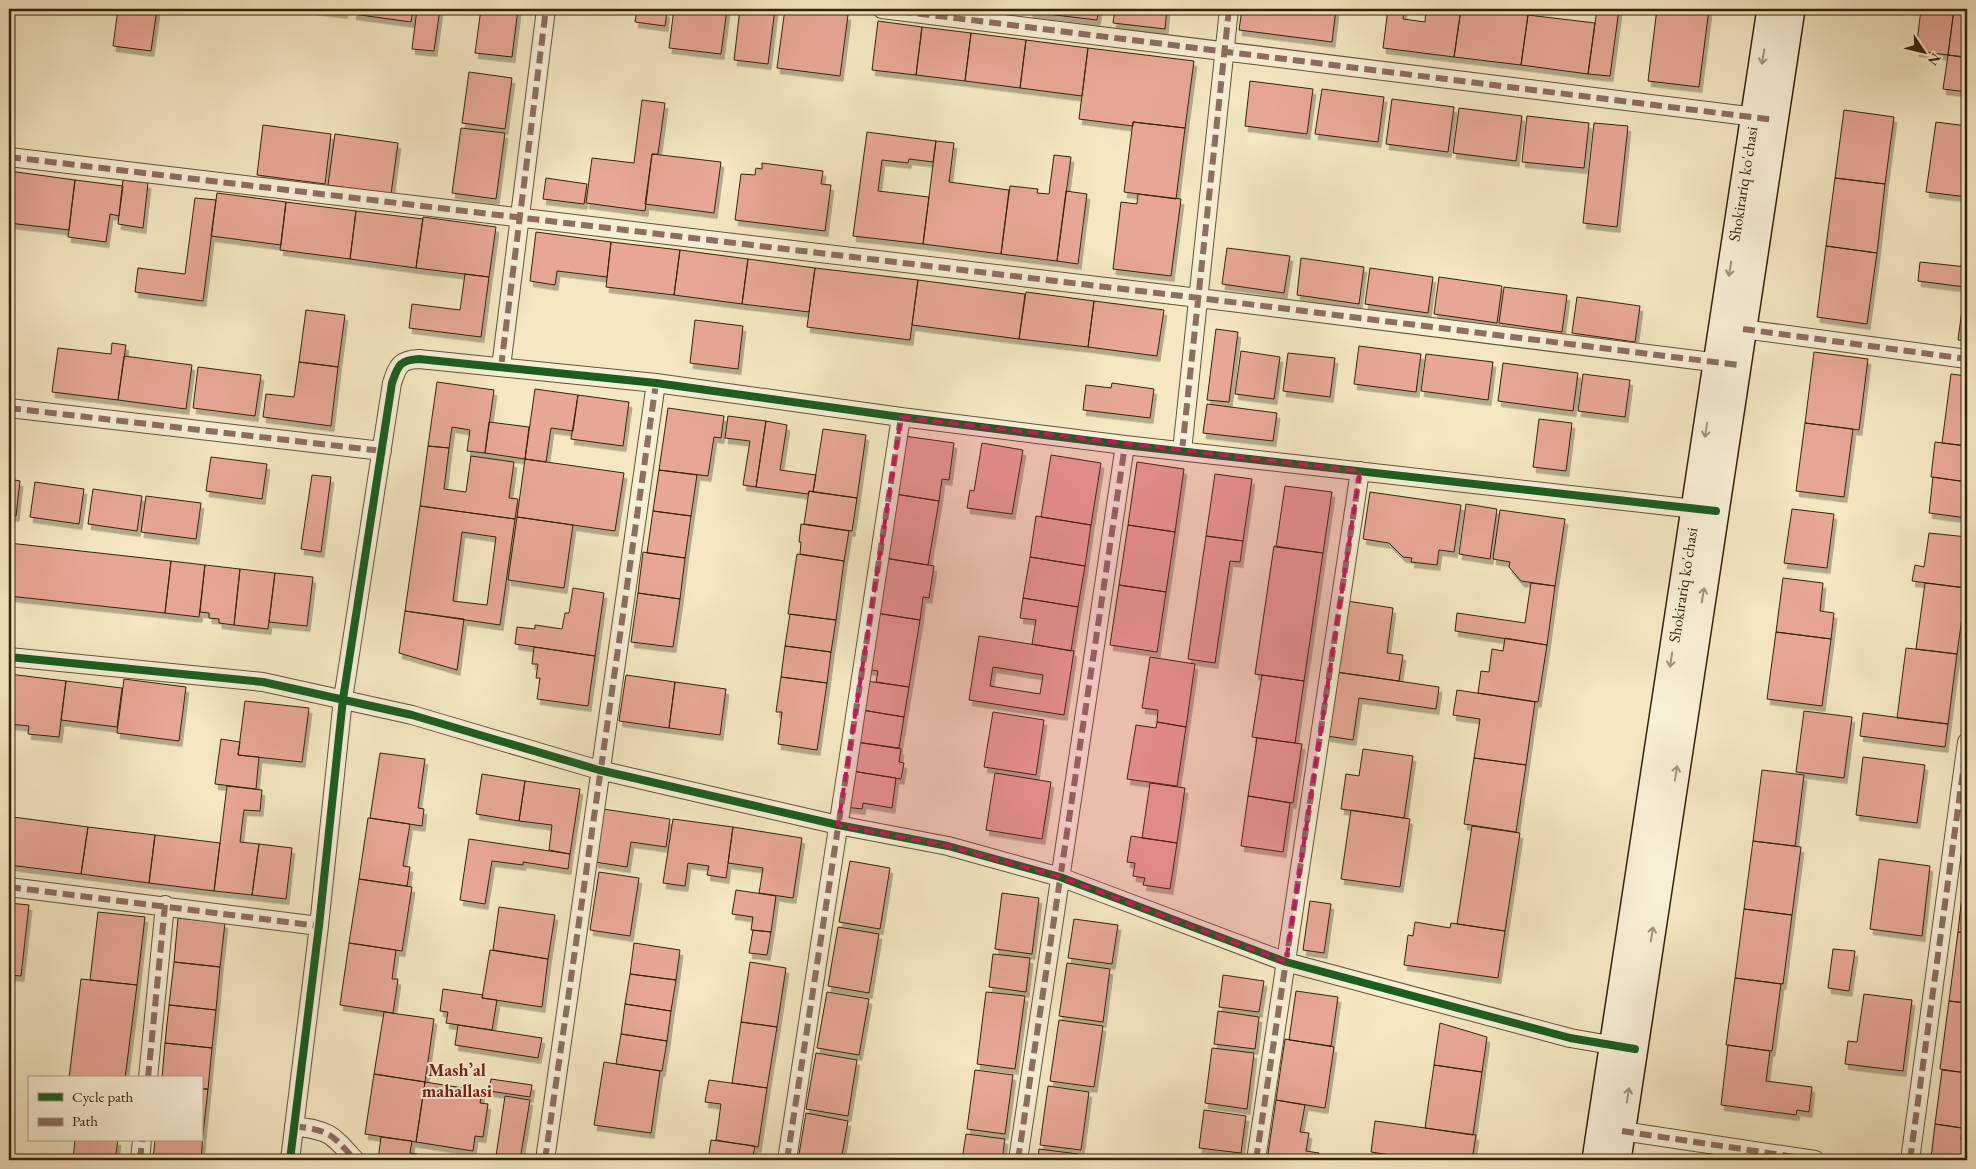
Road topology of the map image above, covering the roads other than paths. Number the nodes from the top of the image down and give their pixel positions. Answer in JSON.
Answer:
{"nodes":[{"id":1,"x":546,"y":9,"type":"edge"},
{"id":2,"x":882,"y":9,"type":"edge"},
{"id":3,"x":1230,"y":9,"type":"edge"},
{"id":4,"x":1770,"y":9,"type":"edge"},
{"id":5,"x":1792,"y":9,"type":"edge"},
{"id":6,"x":1224,"y":50,"type":"junction"},
{"id":7,"x":1764,"y":118,"type":"junction"},
{"id":8,"x":9,"y":157,"type":"edge"},
{"id":9,"x":519,"y":217,"type":"junction"},
{"id":10,"x":1199,"y":298,"type":"junction"},
{"id":11,"x":1743,"y":329,"type":"junction"},
{"id":12,"x":1967,"y":359,"type":"edge"},
{"id":13,"x":1727,"y":364,"type":"junction"},
{"id":14,"x":501,"y":367,"type":"junction"},
{"id":15,"x":656,"y":383,"type":"junction"},
{"id":16,"x":9,"y":408,"type":"edge"},
{"id":17,"x":901,"y":417,"type":"junction"},
{"id":18,"x":1125,"y":444,"type":"junction"},
{"id":19,"x":1182,"y":451,"type":"junction"},
{"id":20,"x":382,"y":452,"type":"junction"},
{"id":21,"x":1360,"y":471,"type":"junction"},
{"id":22,"x":1705,"y":510,"type":"junction"},
{"id":23,"x":9,"y":657,"type":"edge"},
{"id":24,"x":343,"y":699,"type":"junction"},
{"id":25,"x":1967,"y":742,"type":"edge"},
{"id":26,"x":600,"y":770,"type":"junction"},
{"id":27,"x":838,"y":825,"type":"junction"},
{"id":28,"x":1060,"y":877,"type":"junction"},
{"id":29,"x":9,"y":887,"type":"edge"},
{"id":30,"x":165,"y":905,"type":"junction"},
{"id":31,"x":319,"y":926,"type":"junction"},
{"id":32,"x":1286,"y":962,"type":"junction"},
{"id":33,"x":1624,"y":1047,"type":"junction"},
{"id":34,"x":148,"y":1076,"type":"edge"},
{"id":35,"x":294,"y":1126,"type":"junction"},
{"id":36,"x":1622,"y":1131,"type":"junction"},
{"id":37,"x":142,"y":1142,"type":"edge"},
{"id":38,"x":140,"y":1160,"type":"edge"},
{"id":39,"x":290,"y":1160,"type":"edge"},
{"id":40,"x":354,"y":1160,"type":"edge"},
{"id":41,"x":544,"y":1160,"type":"edge"},
{"id":42,"x":787,"y":1160,"type":"edge"},
{"id":43,"x":1018,"y":1160,"type":"edge"},
{"id":44,"x":1256,"y":1160,"type":"edge"},
{"id":45,"x":1595,"y":1160,"type":"edge"},
{"id":46,"x":1618,"y":1160,"type":"edge"},
{"id":47,"x":1815,"y":1160,"type":"edge"},
{"id":48,"x":1910,"y":1160,"type":"edge"}],
"edges":[{"from":1,"to":9,"type":"street"},
{"from":2,"to":6,"type":"street"},
{"from":3,"to":6,"type":"street"},
{"from":4,"to":7,"type":"main road","name":"Shokirariq ko'chasi","one_way":true},
{"from":5,"to":7,"type":"main road","name":"Shokirariq ko'chasi"},
{"from":6,"to":7,"type":"street"},
{"from":6,"to":10,"type":"street"},
{"from":7,"to":11,"type":"main road","name":"Shokirariq ko'chasi"},
{"from":7,"to":13,"type":"main road","name":"Shokirariq ko'chasi","one_way":true},
{"from":8,"to":9,"type":"street"},
{"from":9,"to":10,"type":"street"},
{"from":9,"to":14,"type":"street"},
{"from":10,"to":13,"type":"street"},
{"from":10,"to":19,"type":"street"},
{"from":11,"to":12,"type":"street"},
{"from":11,"to":13,"type":"main road","name":"Shokirariq ko'chasi"},
{"from":13,"to":22,"type":"main road","name":"Shokirariq ko'chasi"},
{"from":14,"to":15,"type":"street"},
{"from":14,"to":20,"type":"street"},
{"from":15,"to":17,"type":"street"},
{"from":15,"to":26,"type":"street"},
{"from":16,"to":20,"type":"street"},
{"from":17,"to":18,"type":"street"},
{"from":17,"to":27,"type":"street"},
{"from":18,"to":19,"type":"street"},
{"from":18,"to":28,"type":"street"},
{"from":19,"to":21,"type":"street"},
{"from":20,"to":24,"type":"street"},
{"from":21,"to":22,"type":"street"},
{"from":21,"to":32,"type":"street"},
{"from":22,"to":33,"type":"main road","name":"Shokirariq ko'chasi"},
{"from":23,"to":24,"type":"street"},
{"from":24,"to":26,"type":"street"},
{"from":24,"to":31,"type":"street"},
{"from":25,"to":48,"type":"street"},
{"from":26,"to":27,"type":"street"},
{"from":26,"to":41,"type":"street"},
{"from":27,"to":28,"type":"street"},
{"from":27,"to":42,"type":"street"},
{"from":28,"to":32,"type":"street"},
{"from":28,"to":43,"type":"street"},
{"from":29,"to":30,"type":"street"},
{"from":30,"to":31,"type":"street"},
{"from":30,"to":34,"type":"street"},
{"from":31,"to":35,"type":"street"},
{"from":32,"to":33,"type":"street"},
{"from":32,"to":44,"type":"street"},
{"from":36,"to":33,"type":"main road","name":"Shokirariq ko'chasi","one_way":true},
{"from":33,"to":45,"type":"main road","name":"Shokirariq ko'chasi"},
{"from":35,"to":39,"type":"street"},
{"from":35,"to":40,"type":"street"},
{"from":36,"to":46,"type":"main road","name":"Shokirariq ko'chasi"},
{"from":36,"to":47,"type":"street"},
{"from":37,"to":38,"type":"street"}]}
